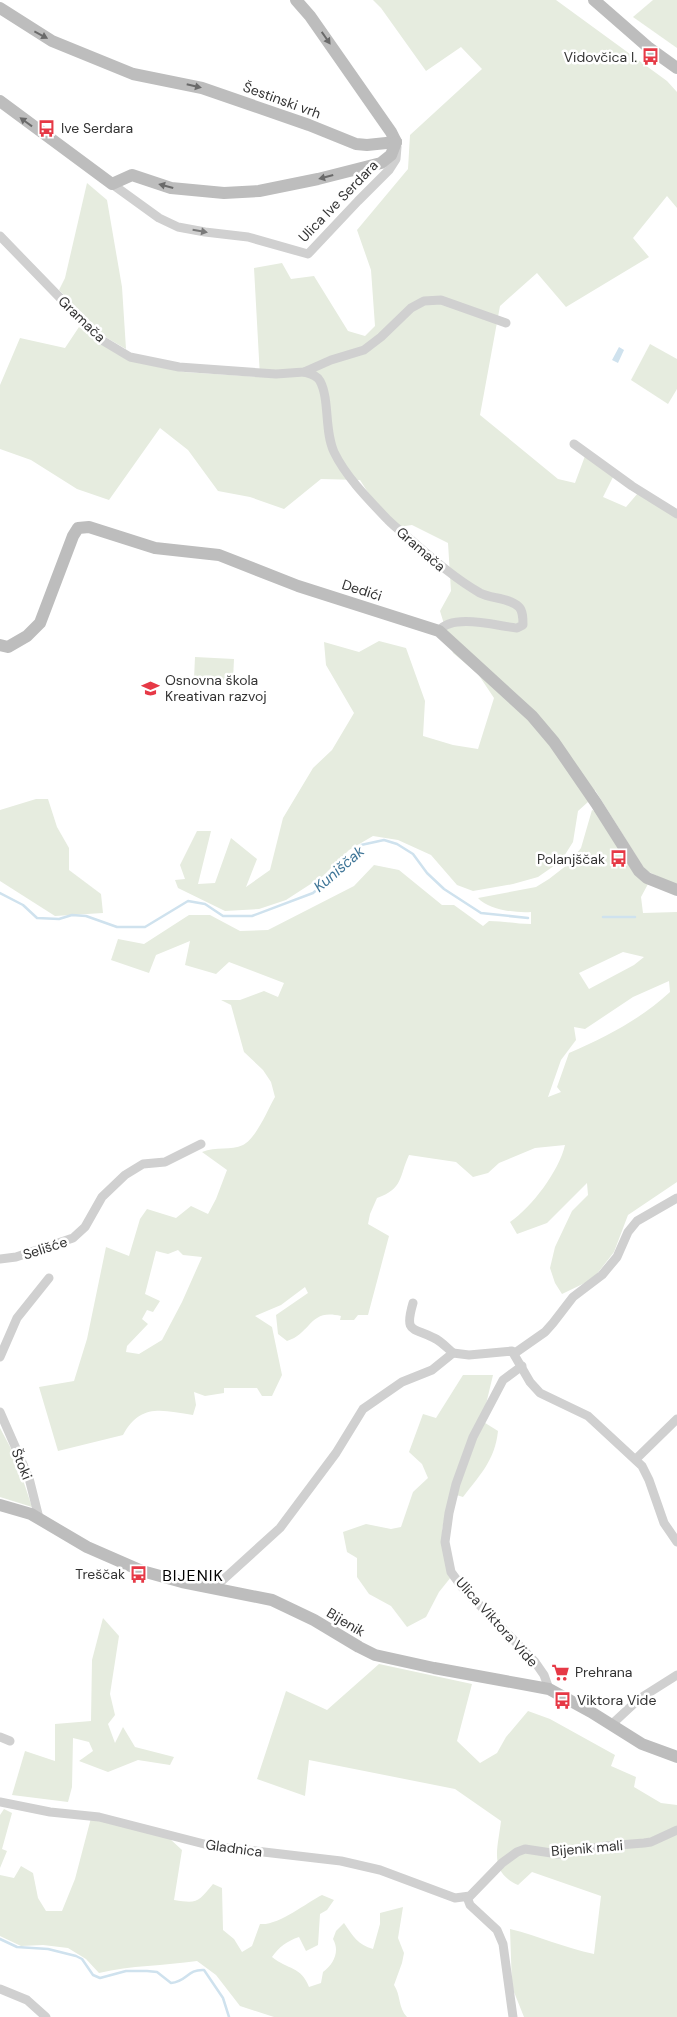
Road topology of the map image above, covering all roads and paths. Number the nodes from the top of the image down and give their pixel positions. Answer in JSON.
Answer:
{"nodes":[{"id":1,"x":296,"y":0,"type":"edge"},
{"id":2,"x":594,"y":0,"type":"edge"},
{"id":3,"x":0,"y":8,"type":"edge"},
{"id":4,"x":676,"y":70,"type":"edge"},
{"id":5,"x":1,"y":104,"type":"edge"},
{"id":6,"x":396,"y":142,"type":"junction"},
{"id":7,"x":112,"y":184,"type":"junction"},
{"id":8,"x":0,"y":236,"type":"edge"},
{"id":9,"x":506,"y":323,"type":"dead end"},
{"id":10,"x":304,"y":372,"type":"junction"},
{"id":11,"x":574,"y":444,"type":"dead end"},
{"id":12,"x":677,"y":514,"type":"edge"},
{"id":13,"x":439,"y":631,"type":"junction"},
{"id":14,"x":0,"y":645,"type":"edge"},
{"id":15,"x":677,"y":890,"type":"edge"},
{"id":16,"x":200,"y":1144,"type":"dead end"},
{"id":17,"x":677,"y":1198,"type":"edge"},
{"id":18,"x":0,"y":1259,"type":"edge"},
{"id":19,"x":49,"y":1278,"type":"dead end"},
{"id":20,"x":413,"y":1304,"type":"dead end"},
{"id":21,"x":453,"y":1353,"type":"junction"},
{"id":22,"x":514,"y":1353,"type":"junction"},
{"id":23,"x":0,"y":1357,"type":"edge"},
{"id":24,"x":522,"y":1366,"type":"junction"},
{"id":25,"x":0,"y":1412,"type":"edge"},
{"id":26,"x":677,"y":1419,"type":"edge"},
{"id":27,"x":636,"y":1459,"type":"junction"},
{"id":28,"x":0,"y":1505,"type":"edge"},
{"id":29,"x":38,"y":1518,"type":"junction"},
{"id":30,"x":677,"y":1542,"type":"edge"},
{"id":31,"x":214,"y":1588,"type":"junction"},
{"id":32,"x":677,"y":1675,"type":"edge"},
{"id":33,"x":549,"y":1689,"type":"junction"},
{"id":34,"x":611,"y":1725,"type":"junction"},
{"id":35,"x":0,"y":1737,"type":"edge"},
{"id":36,"x":10,"y":1741,"type":"dead end"},
{"id":37,"x":677,"y":1757,"type":"edge"},
{"id":38,"x":0,"y":1802,"type":"edge"},
{"id":39,"x":677,"y":1830,"type":"edge"},
{"id":40,"x":467,"y":1897,"type":"junction"},
{"id":41,"x":0,"y":1989,"type":"edge"},
{"id":42,"x":46,"y":2017,"type":"edge"},
{"id":43,"x":513,"y":2017,"type":"edge"}],
"edges":[{"from":1,"to":6,"type":"street","one_way":true},
{"from":2,"to":4,"type":"street"},
{"from":3,"to":6,"type":"street","name":"Šestinski vrh","one_way":true},
{"from":7,"to":5,"type":"street","name":"Ulica Ive Serdara","one_way":true},
{"from":6,"to":7,"type":"street","name":"Ulica Ive Serdara","one_way":true},
{"from":7,"to":6,"type":"street","name":"Ulica Ive Serdara","one_way":true},
{"from":8,"to":10,"type":"street","name":"Gramača"},
{"from":9,"to":10,"type":"street","name":"Gramača"},
{"from":10,"to":13,"type":"street","name":"Gramača"},
{"from":11,"to":12,"type":"street"},
{"from":13,"to":14,"type":"street","name":"Dedići"},
{"from":13,"to":15,"type":"street","name":"Dedići"},
{"from":16,"to":18,"type":"street","name":"Selišće"},
{"from":17,"to":22,"type":"street"},
{"from":19,"to":23,"type":"street"},
{"from":20,"to":21,"type":"street"},
{"from":21,"to":22,"type":"street"},
{"from":21,"to":31,"type":"street"},
{"from":22,"to":24,"type":"street"},
{"from":24,"to":27,"type":"street"},
{"from":24,"to":33,"type":"street","name":"Ulica Viktora Vide"},
{"from":25,"to":29,"type":"street","name":"Štoki"},
{"from":26,"to":27,"type":"street"},
{"from":27,"to":30,"type":"street"},
{"from":28,"to":29,"type":"street","name":"Bijenik"},
{"from":29,"to":31,"type":"street","name":"Bijenik"},
{"from":31,"to":33,"type":"street","name":"Bijenik"},
{"from":32,"to":34,"type":"street"},
{"from":33,"to":34,"type":"street","name":"Bijenik"},
{"from":34,"to":37,"type":"street","name":"Bijenik"},
{"from":35,"to":36,"type":"street"},
{"from":38,"to":40,"type":"street","name":"Gladnica"},
{"from":39,"to":40,"type":"street","name":"Bijenik mali"},
{"from":40,"to":43,"type":"street"},
{"from":41,"to":42,"type":"street"}]}
